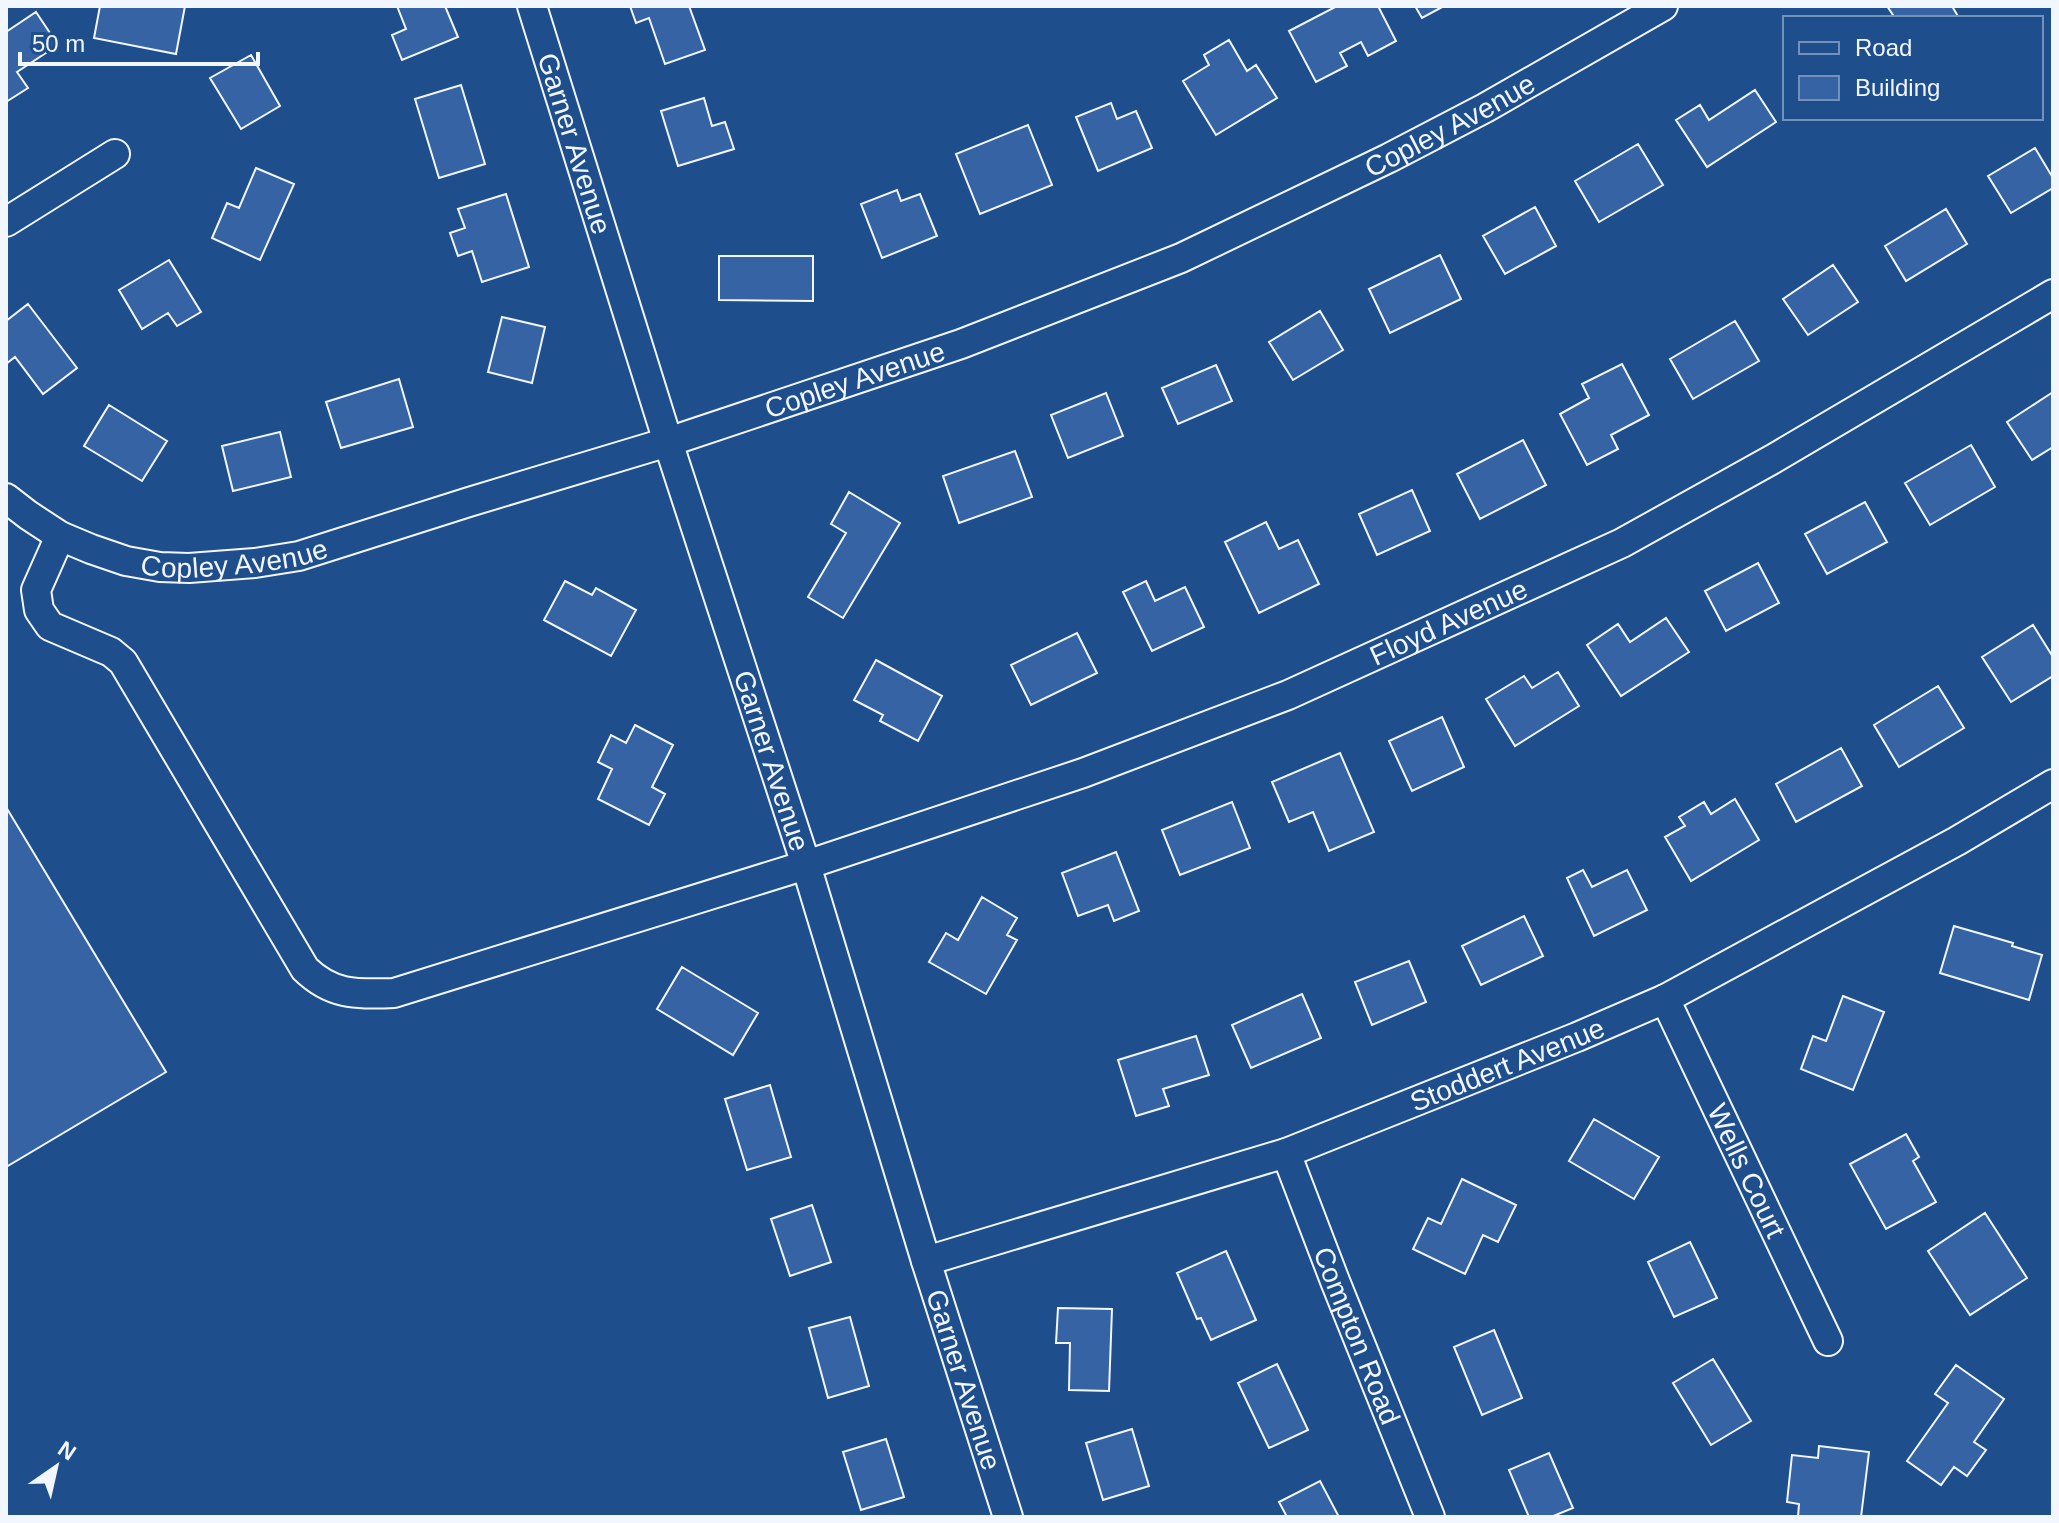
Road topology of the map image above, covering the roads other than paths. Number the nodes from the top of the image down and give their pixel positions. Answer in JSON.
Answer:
{"nodes":[{"id":1,"x":532,"y":6,"type":"edge"},
{"id":2,"x":1663,"y":6,"type":"edge"},
{"id":3,"x":115,"y":154,"type":"dead end"},
{"id":4,"x":6,"y":222,"type":"edge"},
{"id":5,"x":2053,"y":294,"type":"edge"},
{"id":6,"x":668,"y":442,"type":"junction"},
{"id":7,"x":6,"y":498,"type":"edge"},
{"id":8,"x":60,"y":536,"type":"junction"},
{"id":9,"x":2050,"y":793,"type":"edge"},
{"id":10,"x":806,"y":865,"type":"junction"},
{"id":11,"x":1665,"y":999,"type":"junction"},
{"id":12,"x":1286,"y":1153,"type":"junction"},
{"id":13,"x":926,"y":1261,"type":"junction"},
{"id":14,"x":1828,"y":1341,"type":"dead end"},
{"id":15,"x":1008,"y":1517,"type":"edge"},
{"id":16,"x":1430,"y":1517,"type":"edge"}],
"edges":[{"from":1,"to":6,"type":"street","name":"Garner Avenue"},
{"from":2,"to":6,"type":"street","name":"Copley Avenue"},
{"from":3,"to":4,"type":"street"},
{"from":5,"to":10,"type":"street","name":"Floyd Avenue"},
{"from":6,"to":8,"type":"street","name":"Copley Avenue"},
{"from":6,"to":10,"type":"street","name":"Garner Avenue"},
{"from":7,"to":8,"type":"street","name":"Copley Avenue"},
{"from":8,"to":10,"type":"street","name":"Floyd Avenue"},
{"from":9,"to":11,"type":"street","name":"Stoddert Avenue"},
{"from":10,"to":13,"type":"street","name":"Garner Avenue"},
{"from":11,"to":12,"type":"street","name":"Stoddert Avenue"},
{"from":11,"to":14,"type":"street","name":"Wells Court"},
{"from":12,"to":13,"type":"street","name":"Stoddert Avenue"},
{"from":12,"to":16,"type":"street","name":"Compton Road"},
{"from":13,"to":15,"type":"street","name":"Garner Avenue"}]}
